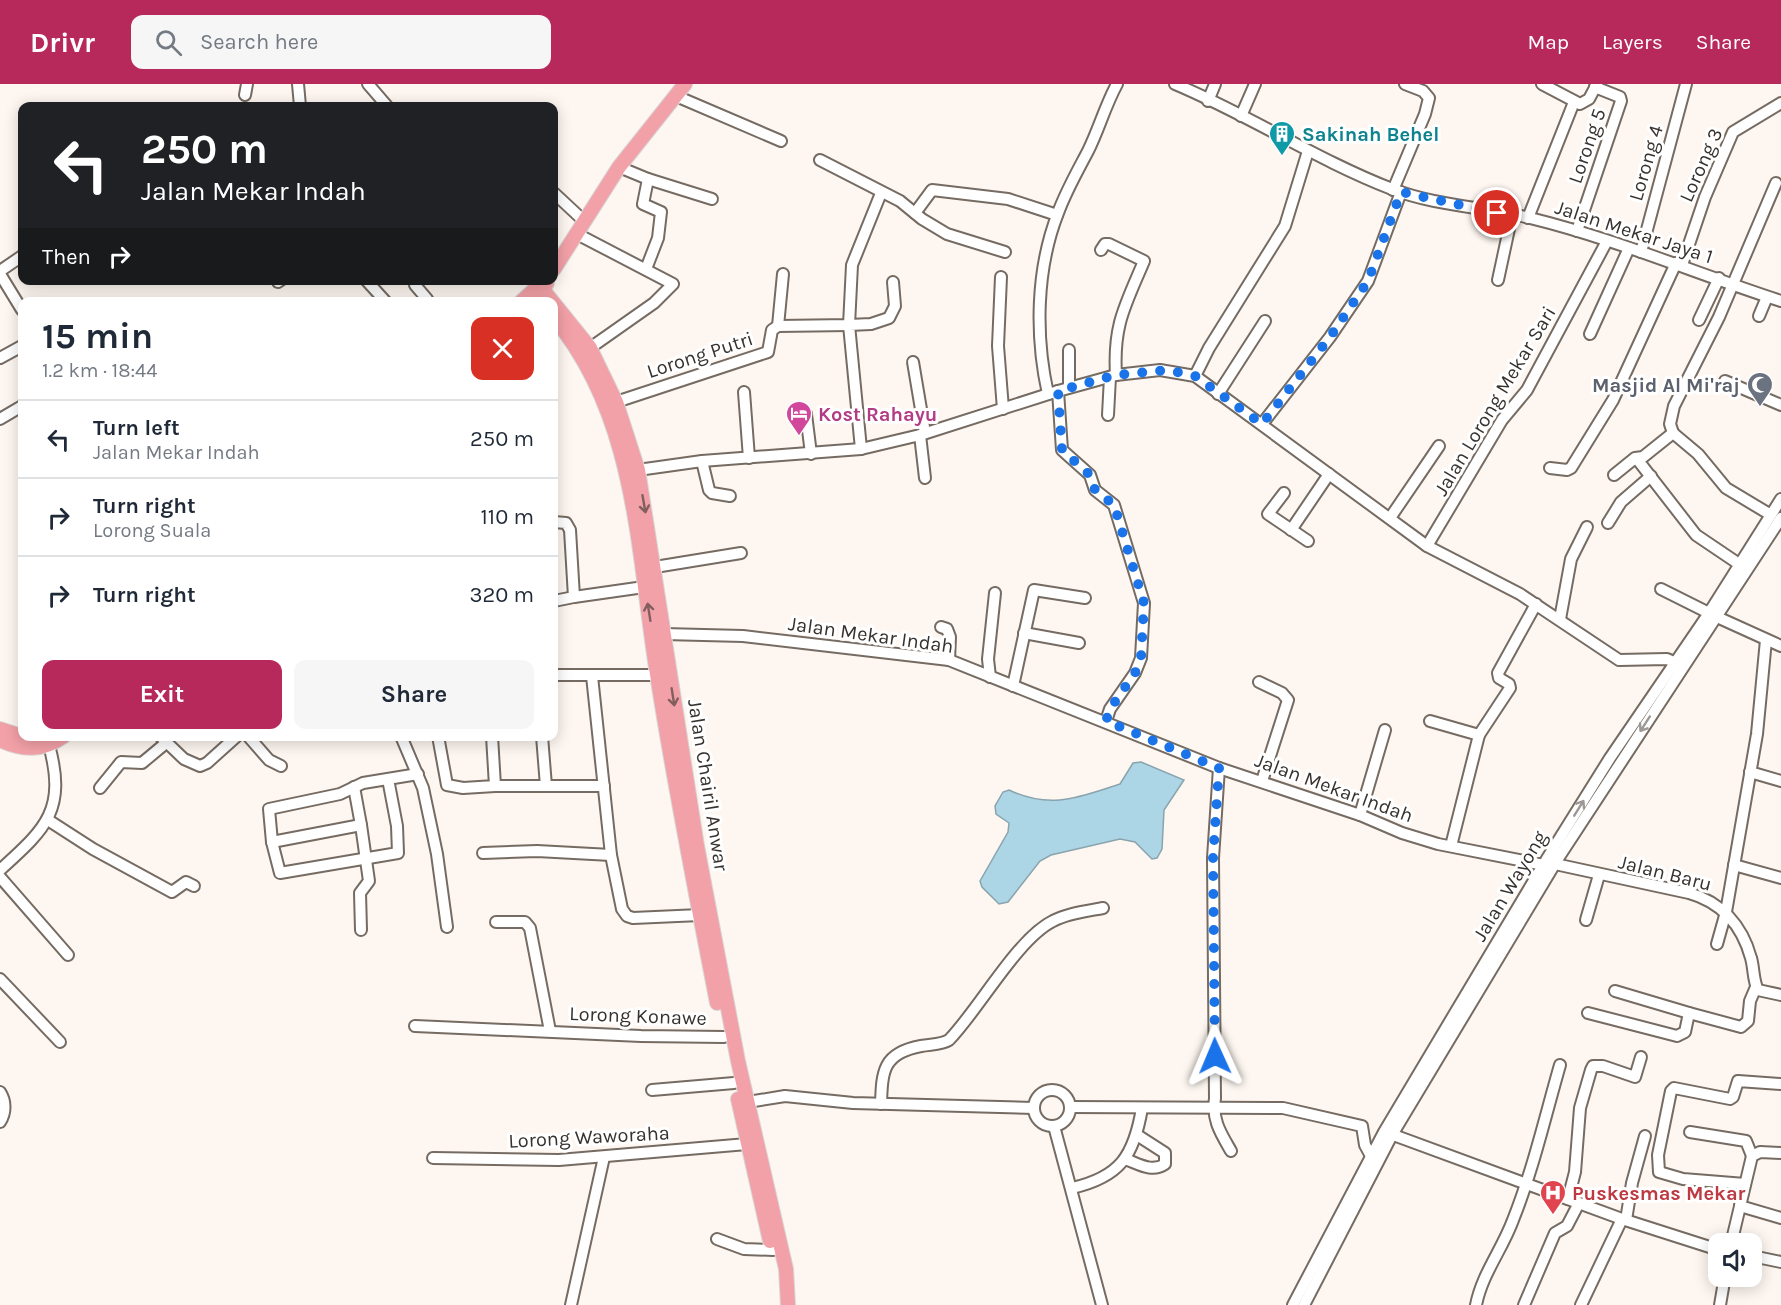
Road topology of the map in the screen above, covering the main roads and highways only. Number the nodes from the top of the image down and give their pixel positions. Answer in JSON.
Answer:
{"nodes":[{"id":1,"x":685,"y":84,"type":"edge"},
{"id":2,"x":558,"y":263,"type":"edge"},
{"id":3,"x":558,"y":314,"type":"edge"},
{"id":4,"x":558,"y":323,"type":"edge"},
{"id":5,"x":671,"y":720,"type":"junction"},
{"id":6,"x":0,"y":729,"type":"edge"},
{"id":7,"x":18,"y":735,"type":"edge"},
{"id":8,"x":0,"y":740,"type":"edge"},
{"id":9,"x":45,"y":741,"type":"edge"},
{"id":10,"x":743,"y":1103,"type":"junction"},
{"id":11,"x":780,"y":1305,"type":"edge"},
{"id":12,"x":788,"y":1305,"type":"edge"}],
"edges":[{"from":1,"to":2,"type":"main road"},
{"from":3,"to":5,"type":"main road","name":"Jalan Chairil Anwar","one_way":true},
{"from":5,"to":4,"type":"main road","name":"Jalan Chairil Anwar","one_way":true},
{"from":5,"to":10,"type":"main road","name":"Jalan Chairil Anwar"},
{"from":5,"to":10,"type":"main road","name":"Jalan Chairil Anwar"},
{"from":6,"to":7,"type":"main road"},
{"from":8,"to":9,"type":"main road"},
{"from":10,"to":11,"type":"main road","name":"Jalan Chairil Anwar"},
{"from":10,"to":12,"type":"main road","name":"Jalan Chairil Anwar"}]}
